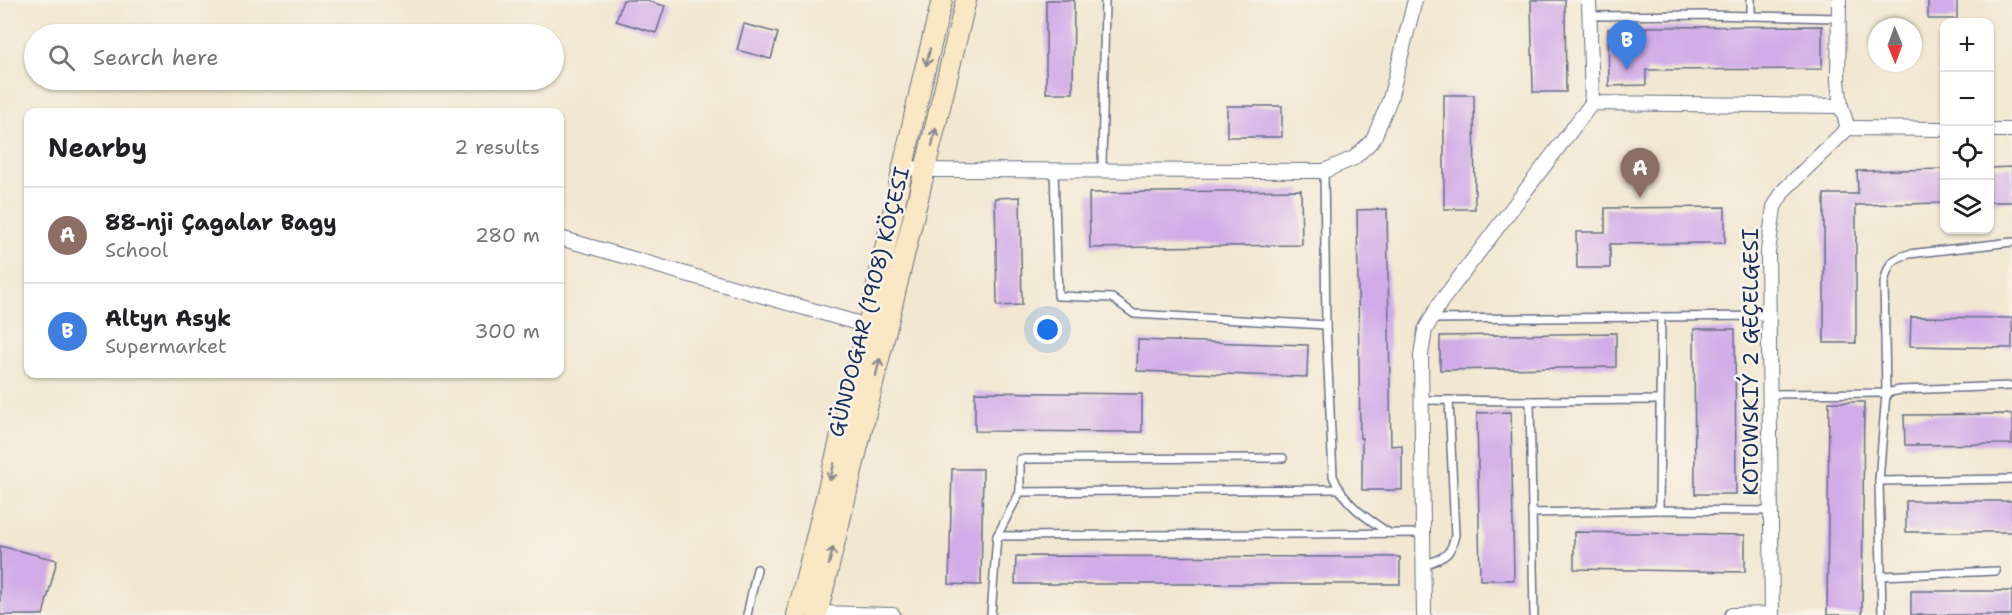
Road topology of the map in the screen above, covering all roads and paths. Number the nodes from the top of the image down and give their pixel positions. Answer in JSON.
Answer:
{"nodes":[{"id":1,"x":942,"y":0,"type":"edge"},
{"id":2,"x":966,"y":0,"type":"edge"},
{"id":3,"x":1105,"y":0,"type":"edge"},
{"id":4,"x":1415,"y":0,"type":"edge"},
{"id":5,"x":1589,"y":0,"type":"edge"},
{"id":6,"x":1751,"y":0,"type":"edge"},
{"id":7,"x":1839,"y":0,"type":"edge"},
{"id":8,"x":1590,"y":16,"type":"junction"},
{"id":9,"x":1751,"y":16,"type":"junction"},
{"id":10,"x":1839,"y":18,"type":"junction"},
{"id":11,"x":1592,"y":103,"type":"junction"},
{"id":12,"x":1841,"y":106,"type":"junction"},
{"id":13,"x":1848,"y":128,"type":"junction"},
{"id":14,"x":1940,"y":129,"type":"edge"},
{"id":15,"x":1994,"y":130,"type":"edge"},
{"id":16,"x":2012,"y":130,"type":"edge"},
{"id":17,"x":903,"y":167,"type":"junction"},
{"id":18,"x":926,"y":170,"type":"junction"},
{"id":19,"x":1054,"y":170,"type":"junction"},
{"id":20,"x":1102,"y":170,"type":"junction"},
{"id":21,"x":1324,"y":171,"type":"junction"},
{"id":22,"x":564,"y":238,"type":"edge"},
{"id":23,"x":2012,"y":242,"type":"edge"},
{"id":24,"x":1769,"y":316,"type":"junction"},
{"id":25,"x":1661,"y":317,"type":"junction"},
{"id":26,"x":1431,"y":319,"type":"junction"},
{"id":27,"x":1326,"y":325,"type":"junction"},
{"id":28,"x":868,"y":326,"type":"junction"},
{"id":29,"x":2012,"y":386,"type":"edge"},
{"id":30,"x":1886,"y":393,"type":"junction"},
{"id":31,"x":1770,"y":394,"type":"junction"},
{"id":32,"x":1421,"y":400,"type":"junction"},
{"id":33,"x":1449,"y":400,"type":"junction"},
{"id":34,"x":1659,"y":400,"type":"junction"},
{"id":35,"x":1530,"y":401,"type":"junction"},
{"id":36,"x":1282,"y":458,"type":"dead end"},
{"id":37,"x":2012,"y":479,"type":"edge"},
{"id":38,"x":1879,"y":481,"type":"junction"},
{"id":39,"x":1338,"y":489,"type":"junction"},
{"id":40,"x":1020,"y":492,"type":"junction"},
{"id":41,"x":1659,"y":510,"type":"junction"},
{"id":42,"x":1772,"y":511,"type":"junction"},
{"id":43,"x":1532,"y":513,"type":"junction"},
{"id":44,"x":1389,"y":533,"type":"junction"},
{"id":45,"x":1423,"y":533,"type":"junction"},
{"id":46,"x":997,"y":536,"type":"junction"},
{"id":47,"x":1423,"y":566,"type":"junction"},
{"id":48,"x":757,"y":569,"type":"dead end"},
{"id":49,"x":1996,"y":571,"type":"dead end"},
{"id":50,"x":1881,"y":576,"type":"junction"},
{"id":51,"x":807,"y":613,"type":"edge"},
{"id":52,"x":1772,"y":614,"type":"edge"},
{"id":53,"x":747,"y":615,"type":"edge"},
{"id":54,"x":893,"y":615,"type":"edge"},
{"id":55,"x":991,"y":615,"type":"edge"},
{"id":56,"x":1424,"y":615,"type":"edge"},
{"id":57,"x":1534,"y":615,"type":"edge"},
{"id":58,"x":1732,"y":615,"type":"edge"},
{"id":59,"x":1882,"y":615,"type":"edge"}],
"edges":[{"from":1,"to":17,"type":"main road","name":"GÜNDOGAR (1908) KÖÇESI","one_way":true},
{"from":18,"to":2,"type":"main road","name":"GÜNDOGAR (1908) KÖÇESI","one_way":true},
{"from":3,"to":20,"type":"lane"},
{"from":4,"to":21,"type":"street"},
{"from":5,"to":8,"type":"street"},
{"from":6,"to":9,"type":"lane"},
{"from":7,"to":10,"type":"street"},
{"from":8,"to":9,"type":"lane"},
{"from":8,"to":11,"type":"street"},
{"from":9,"to":10,"type":"lane"},
{"from":10,"to":12,"type":"street"},
{"from":11,"to":12,"type":"street"},
{"from":11,"to":26,"type":"street"},
{"from":12,"to":13,"type":"street"},
{"from":13,"to":14,"type":"street"},
{"from":13,"to":24,"type":"street","name":"KOTOWSKIÝ 2 GEÇELGESI"},
{"from":15,"to":16,"type":"street"},
{"from":17,"to":18,"type":"street"},
{"from":17,"to":28,"type":"main road","name":"GÜNDOGAR (1908) KÖÇESI"},
{"from":18,"to":19,"type":"street"},
{"from":51,"to":18,"type":"main road","name":"GÜNDOGAR (1908) KÖÇESI","one_way":true},
{"from":19,"to":20,"type":"street"},
{"from":19,"to":27,"type":"lane"},
{"from":20,"to":21,"type":"street"},
{"from":21,"to":27,"type":"lane"},
{"from":22,"to":28,"type":"street"},
{"from":23,"to":30,"type":"lane"},
{"from":24,"to":25,"type":"lane"},
{"from":24,"to":31,"type":"street","name":"KOTOWSKIÝ 2 GEÇELGESI"},
{"from":25,"to":26,"type":"lane"},
{"from":25,"to":34,"type":"lane"},
{"from":26,"to":32,"type":"street"},
{"from":27,"to":39,"type":"lane"},
{"from":28,"to":51,"type":"main road","name":"GÜNDOGAR (1908) KÖÇESI","one_way":true},
{"from":29,"to":30,"type":"lane"},
{"from":30,"to":31,"type":"lane"},
{"from":30,"to":38,"type":"lane"},
{"from":31,"to":42,"type":"street","name":"KOTOWSKIÝ 2 GEÇELGESI"},
{"from":32,"to":33,"type":"lane"},
{"from":32,"to":45,"type":"street"},
{"from":33,"to":35,"type":"lane"},
{"from":33,"to":47,"type":"lane"},
{"from":34,"to":35,"type":"lane"},
{"from":34,"to":41,"type":"lane"},
{"from":35,"to":43,"type":"lane"},
{"from":36,"to":40,"type":"lane"},
{"from":37,"to":38,"type":"lane"},
{"from":38,"to":50,"type":"lane"},
{"from":39,"to":40,"type":"lane"},
{"from":39,"to":44,"type":"lane"},
{"from":40,"to":46,"type":"lane"},
{"from":41,"to":42,"type":"lane"},
{"from":41,"to":43,"type":"lane"},
{"from":42,"to":52,"type":"street","name":"KOTOWSKIÝ 2 GEÇELGESI"},
{"from":43,"to":57,"type":"lane"},
{"from":44,"to":45,"type":"lane"},
{"from":44,"to":46,"type":"lane"},
{"from":45,"to":47,"type":"street"},
{"from":46,"to":55,"type":"lane"},
{"from":47,"to":56,"type":"street"},
{"from":48,"to":53,"type":"lane"},
{"from":49,"to":50,"type":"lane"},
{"from":50,"to":59,"type":"lane"},
{"from":51,"to":54,"type":"street"},
{"from":52,"to":58,"type":"street"}]}
